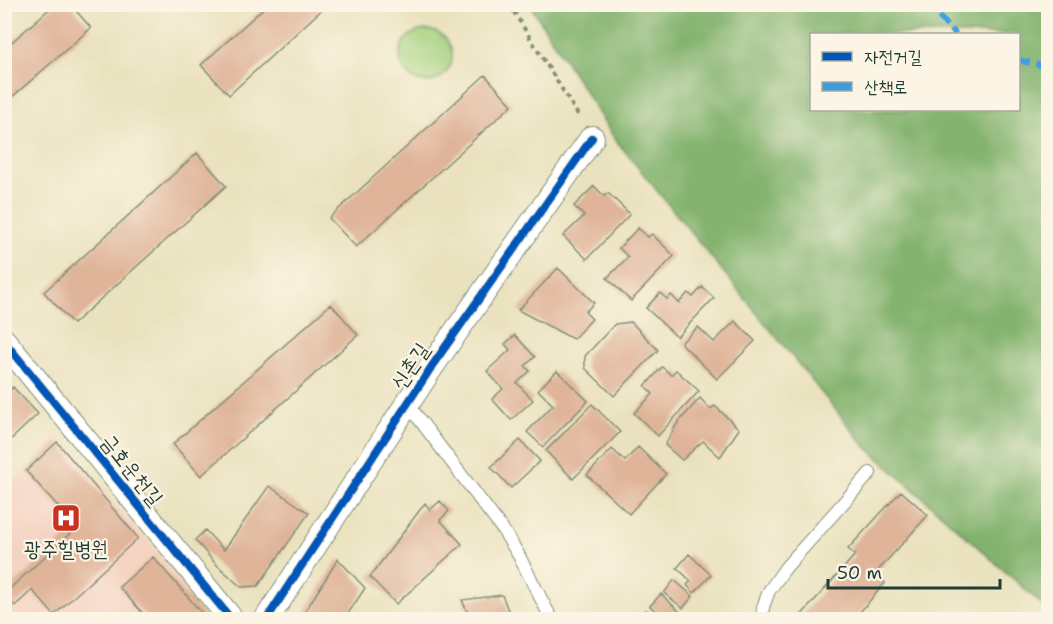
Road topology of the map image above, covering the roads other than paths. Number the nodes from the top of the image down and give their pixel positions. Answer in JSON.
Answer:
{"nodes":[{"id":1,"x":592,"y":138,"type":"road end"},
{"id":2,"x":4,"y":341,"type":"edge"},
{"id":3,"x":407,"y":403,"type":"junction"},
{"id":4,"x":870,"y":473,"type":"dead end"},
{"id":5,"x":232,"y":620,"type":"edge"},
{"id":6,"x":266,"y":620,"type":"edge"},
{"id":7,"x":552,"y":620,"type":"edge"},
{"id":8,"x":762,"y":620,"type":"edge"}],
"edges":[{"from":1,"to":3,"type":"street","name":"신촌길"},
{"from":2,"to":5,"type":"street","name":"금호운천길"},
{"from":3,"to":6,"type":"street","name":"신촌길"},
{"from":3,"to":7,"type":"lane"},
{"from":4,"to":8,"type":"lane"}]}
